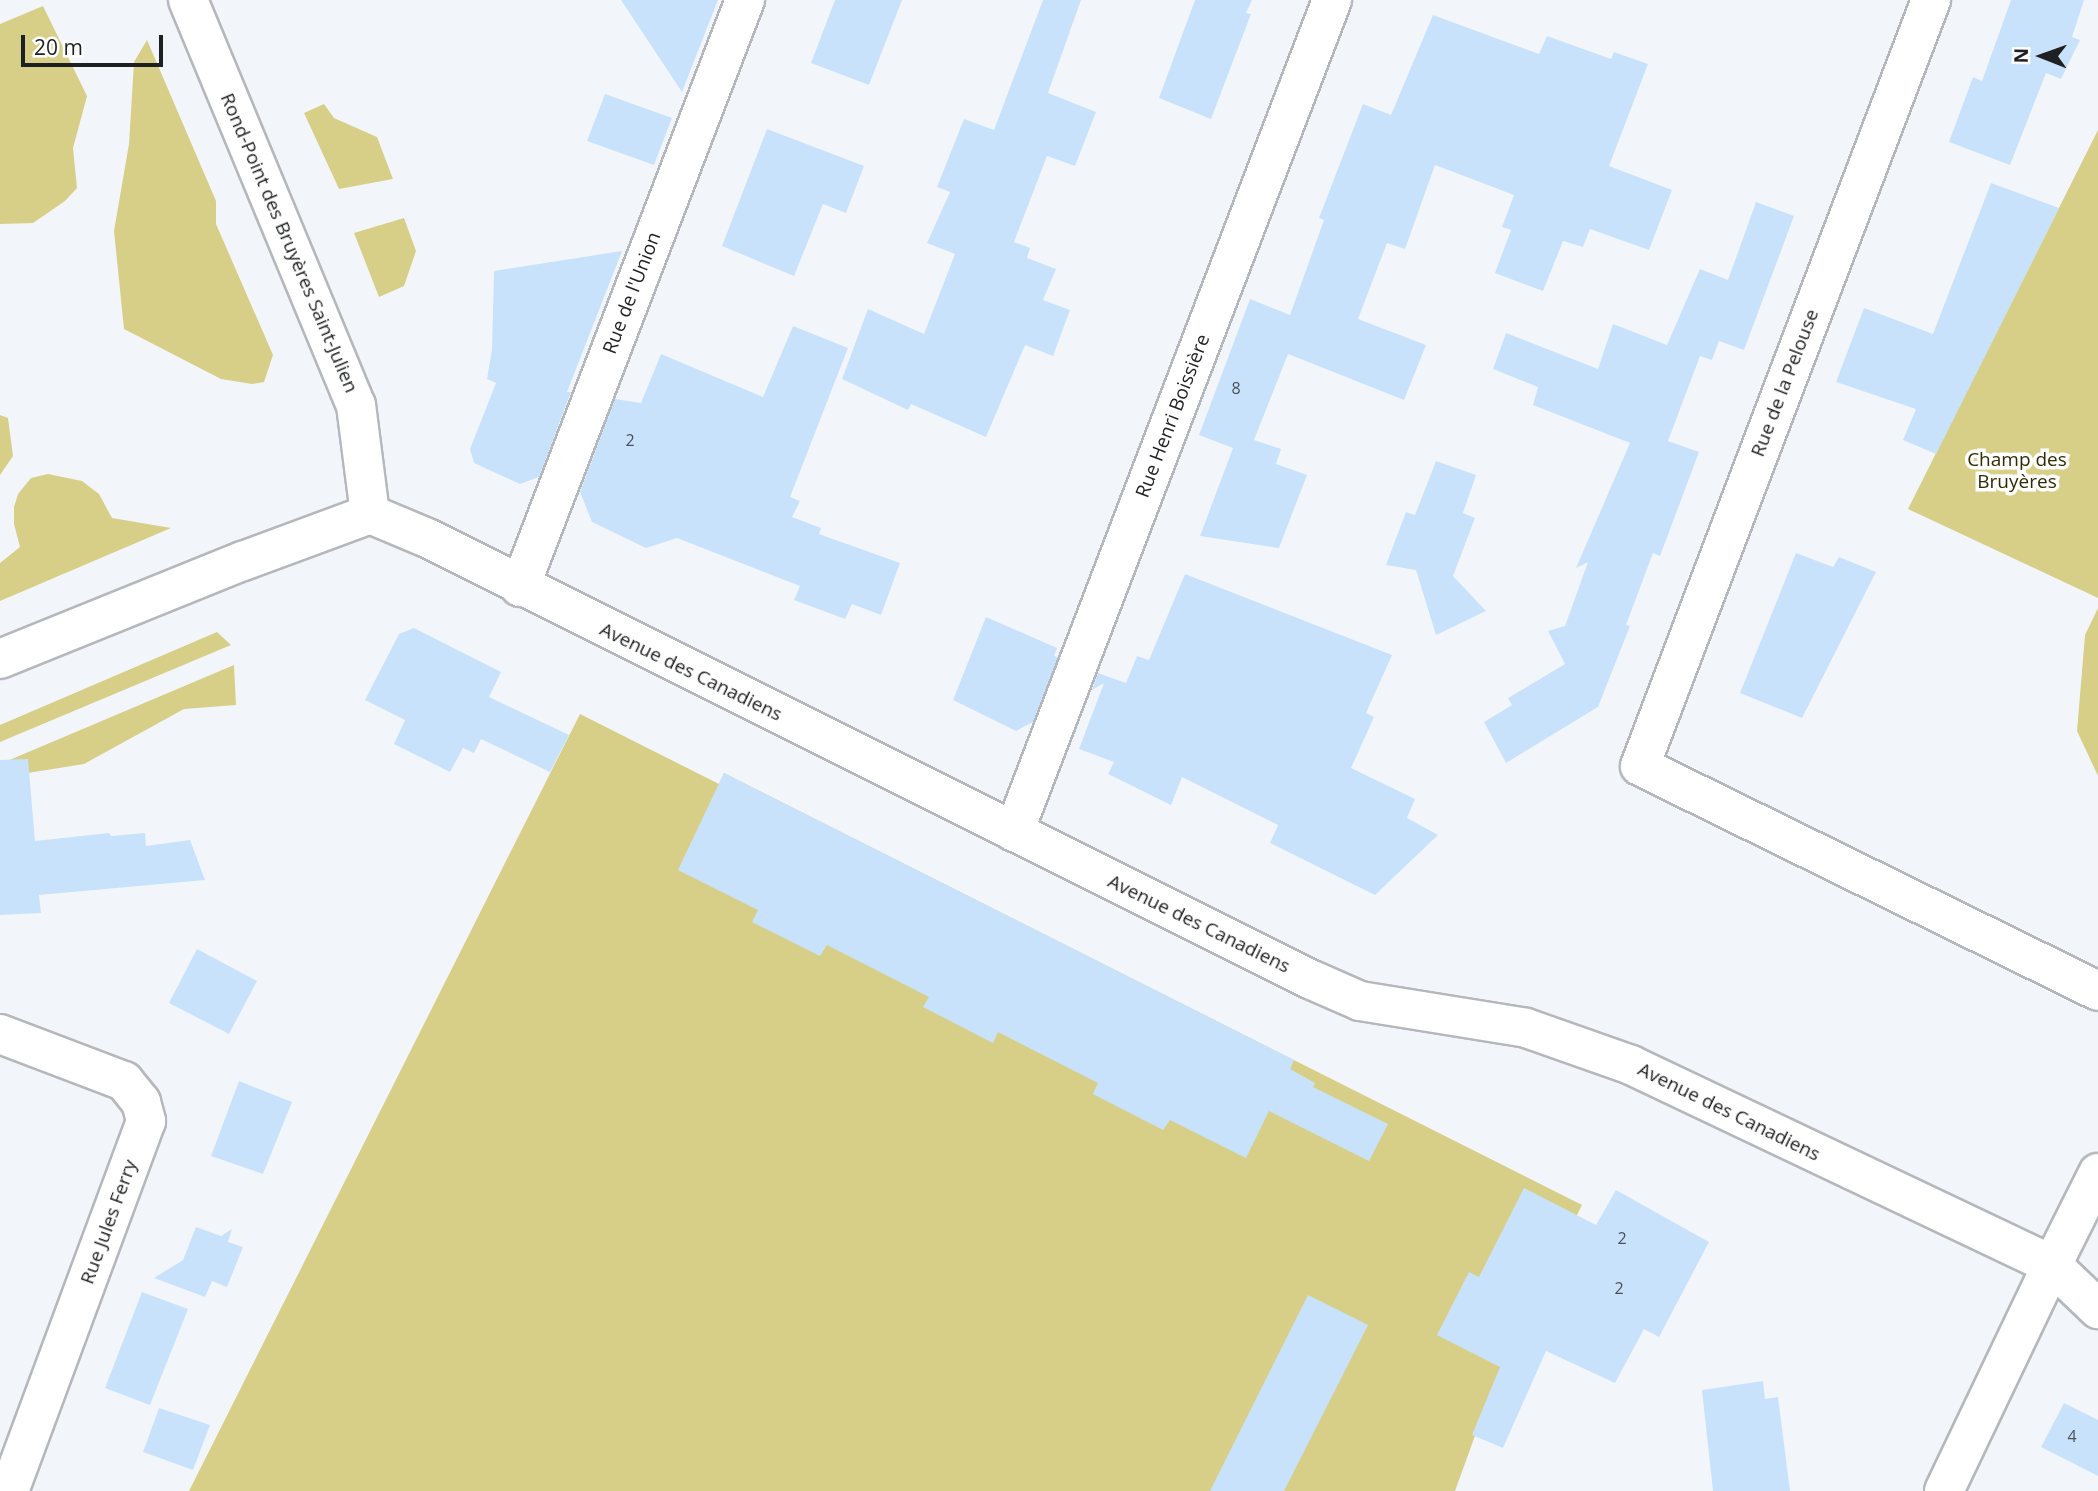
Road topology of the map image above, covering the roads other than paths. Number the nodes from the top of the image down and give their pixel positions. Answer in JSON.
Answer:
{"nodes":[{"id":1,"x":188,"y":0,"type":"edge"},
{"id":2,"x":745,"y":0,"type":"edge"},
{"id":3,"x":1332,"y":0,"type":"edge"},
{"id":4,"x":1931,"y":0,"type":"edge"},
{"id":5,"x":370,"y":514,"type":"junction"},
{"id":6,"x":520,"y":587,"type":"junction"},
{"id":7,"x":0,"y":659,"type":"edge"},
{"id":8,"x":1014,"y":832,"type":"junction"},
{"id":9,"x":2098,"y":991,"type":"edge"},
{"id":10,"x":0,"y":1034,"type":"edge"},
{"id":11,"x":2098,"y":1173,"type":"edge"},
{"id":12,"x":2052,"y":1265,"type":"junction"},
{"id":13,"x":2098,"y":1270,"type":"edge"},
{"id":14,"x":2098,"y":1309,"type":"edge"},
{"id":15,"x":9,"y":1491,"type":"edge"},
{"id":16,"x":1944,"y":1491,"type":"edge"}],
"edges":[{"from":1,"to":5,"type":"street","name":"Rond-Point des Bruyères Saint-Julien"},
{"from":2,"to":6,"type":"street","name":"Rue de l'Union"},
{"from":3,"to":8,"type":"street","name":"Rue Henri Boissière"},
{"from":4,"to":9,"type":"street","name":"Rue de la Pelouse"},
{"from":5,"to":6,"type":"street","name":"Avenue des Canadiens"},
{"from":5,"to":7,"type":"street"},
{"from":6,"to":8,"type":"street","name":"Avenue des Canadiens"},
{"from":8,"to":12,"type":"street","name":"Avenue des Canadiens"},
{"from":10,"to":15,"type":"street","name":"Rue Jules Ferry"},
{"from":11,"to":12,"type":"street"},
{"from":12,"to":13,"type":"street","name":"Avenue des Canadiens"},
{"from":12,"to":14,"type":"street","name":"Avenue des Canadiens"},
{"from":12,"to":16,"type":"street"}]}
